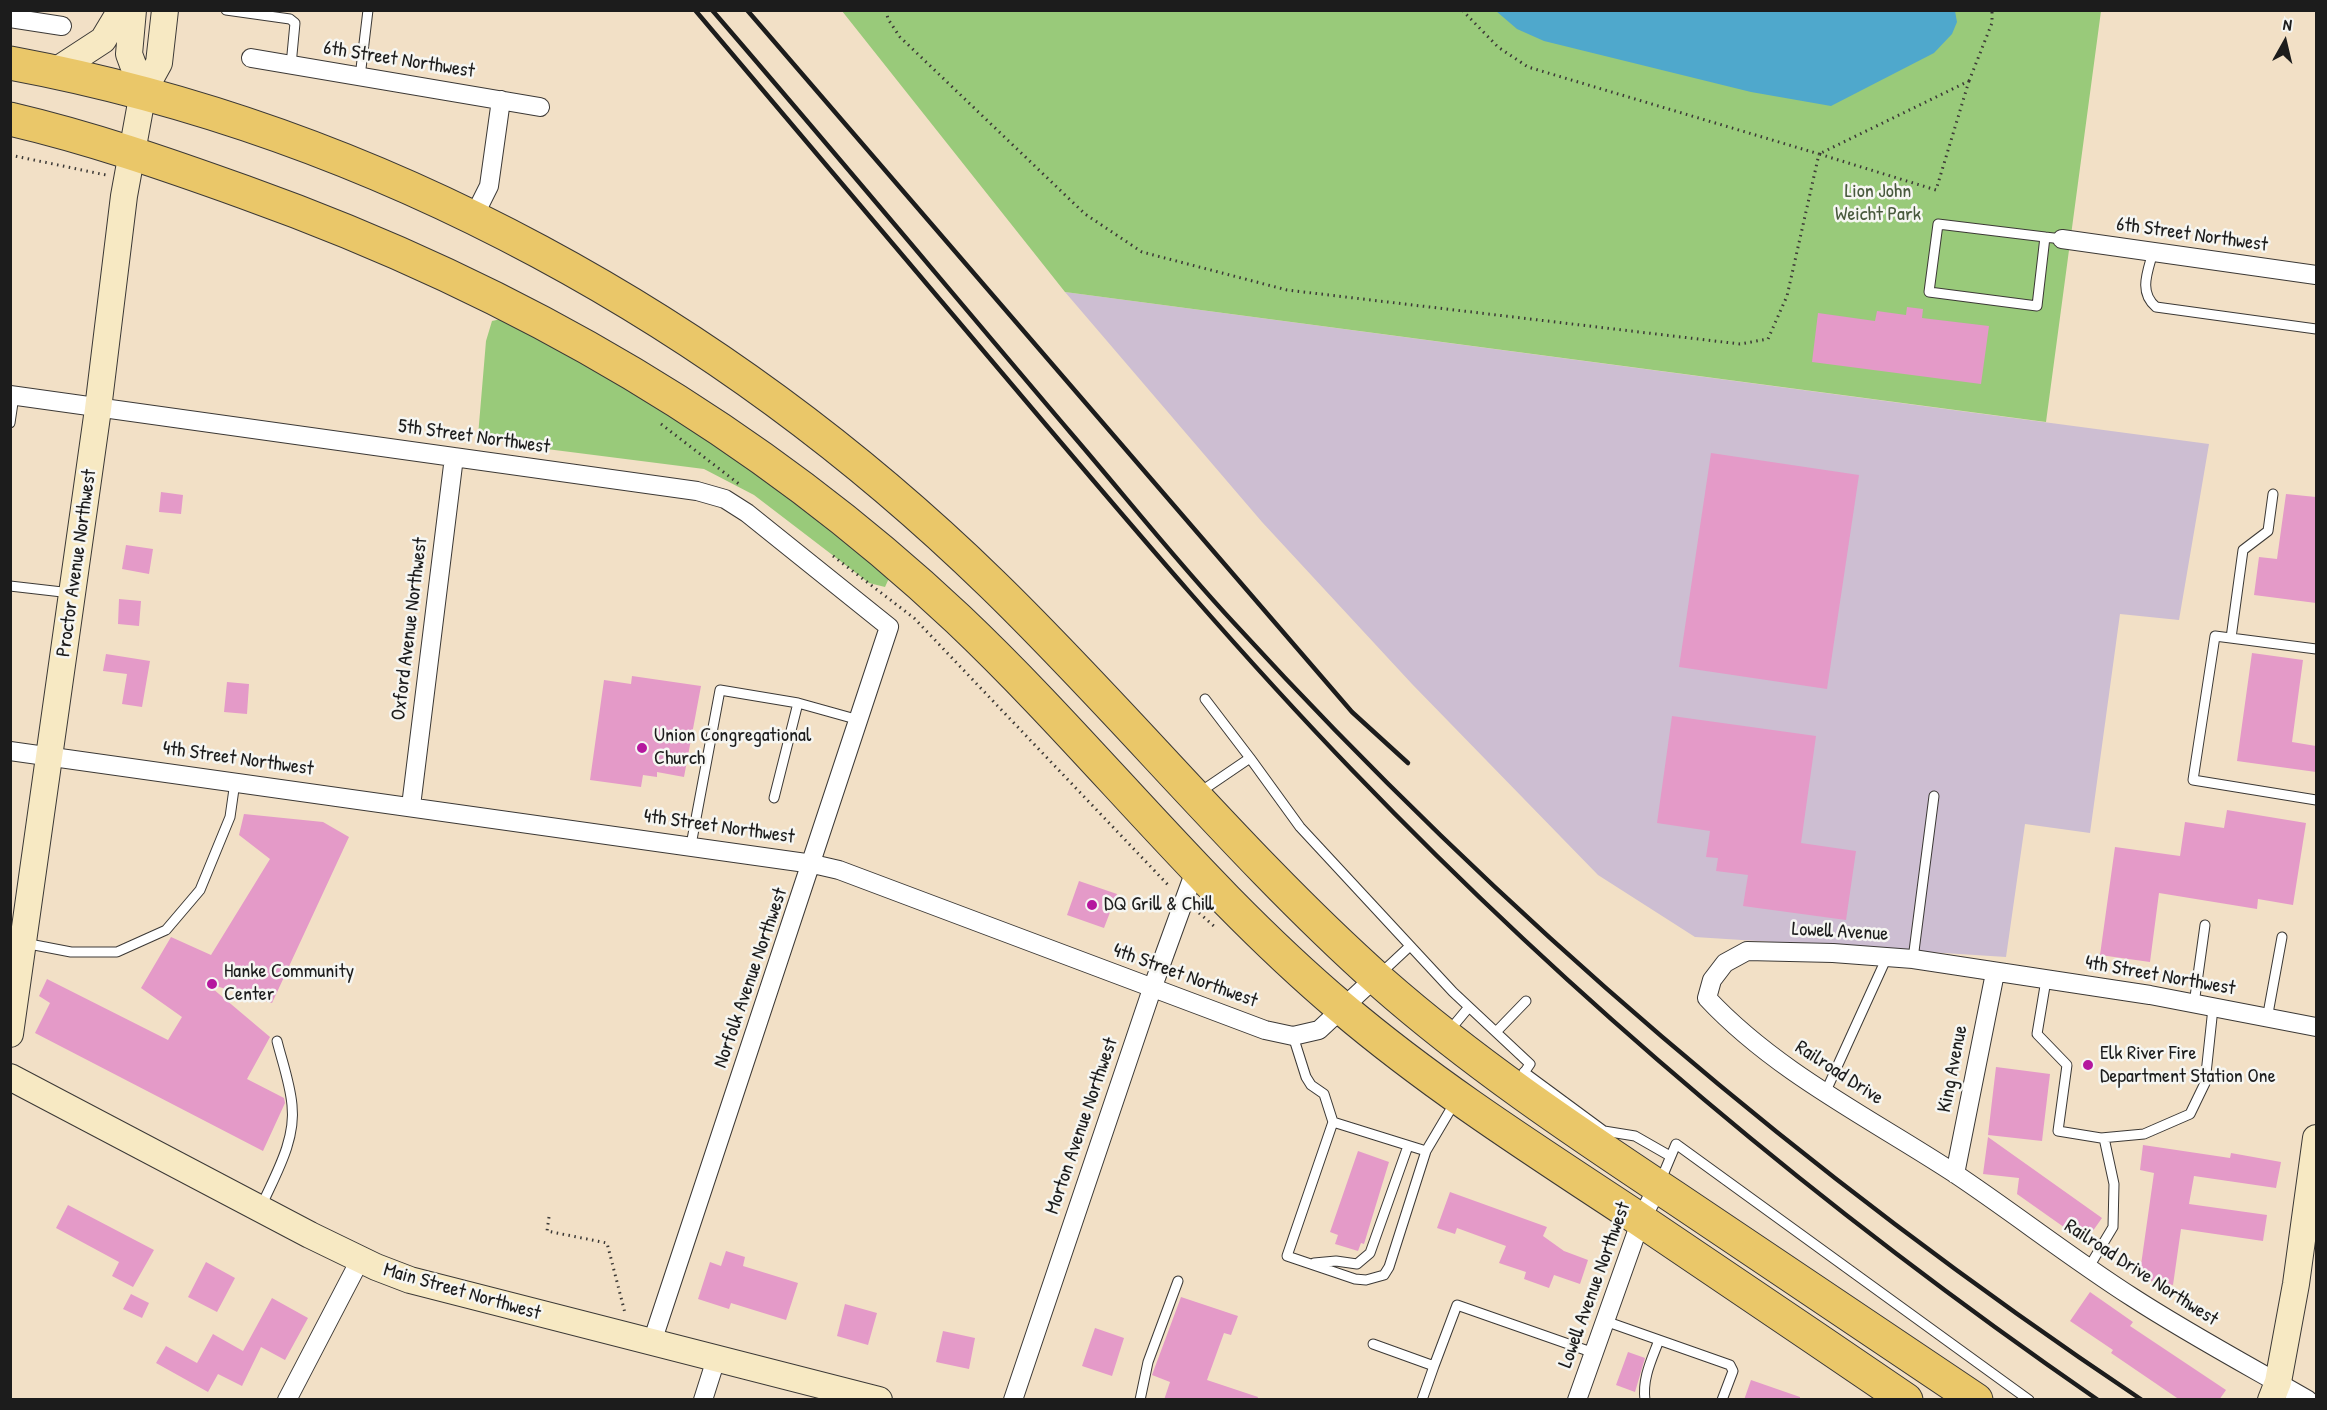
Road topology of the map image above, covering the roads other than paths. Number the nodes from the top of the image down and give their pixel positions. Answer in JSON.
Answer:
{"nodes":[{"id":1,"x":121,"y":10,"type":"edge"},
{"id":2,"x":133,"y":10,"type":"edge"},
{"id":3,"x":165,"y":10,"type":"edge"},
{"id":4,"x":226,"y":10,"type":"edge"},
{"id":5,"x":368,"y":10,"type":"edge"},
{"id":6,"x":10,"y":18,"type":"edge"},
{"id":7,"x":62,"y":26,"type":"dead end"},
{"id":8,"x":251,"y":58,"type":"dead end"},
{"id":9,"x":10,"y":63,"type":"edge"},
{"id":10,"x":291,"y":65,"type":"junction"},
{"id":11,"x":54,"y":72,"type":"junction"},
{"id":12,"x":360,"y":77,"type":"junction"},
{"id":13,"x":143,"y":92,"type":"junction"},
{"id":14,"x":501,"y":100,"type":"junction"},
{"id":15,"x":540,"y":107,"type":"dead end"},
{"id":16,"x":10,"y":119,"type":"edge"},
{"id":17,"x":132,"y":152,"type":"junction"},
{"id":18,"x":473,"y":218,"type":"junction"},
{"id":19,"x":2053,"y":238,"type":"junction"},
{"id":20,"x":2153,"y":252,"type":"junction"},
{"id":21,"x":2316,"y":275,"type":"edge"},
{"id":22,"x":2316,"y":329,"type":"edge"},
{"id":23,"x":12,"y":396,"type":"edge"},
{"id":24,"x":98,"y":409,"type":"junction"},
{"id":25,"x":10,"y":423,"type":"edge"},
{"id":26,"x":454,"y":457,"type":"junction"},
{"id":27,"x":2273,"y":494,"type":"dead end"},
{"id":28,"x":10,"y":586,"type":"edge"},
{"id":29,"x":73,"y":593,"type":"junction"},
{"id":30,"x":889,"y":627,"type":"joint"},
{"id":31,"x":2231,"y":638,"type":"junction"},
{"id":32,"x":2316,"y":649,"type":"edge"},
{"id":33,"x":1205,"y":699,"type":"dead end"},
{"id":34,"x":798,"y":703,"type":"junction"},
{"id":35,"x":859,"y":720,"type":"junction"},
{"id":36,"x":10,"y":751,"type":"edge"},
{"id":37,"x":51,"y":756,"type":"junction"},
{"id":38,"x":1250,"y":758,"type":"junction"},
{"id":39,"x":235,"y":782,"type":"junction"},
{"id":40,"x":1934,"y":796,"type":"dead end"},
{"id":41,"x":1194,"y":797,"type":"junction"},
{"id":42,"x":774,"y":798,"type":"dead end"},
{"id":43,"x":2316,"y":800,"type":"edge"},
{"id":44,"x":411,"y":806,"type":"junction"},
{"id":45,"x":691,"y":845,"type":"junction"},
{"id":46,"x":813,"y":864,"type":"junction"},
{"id":47,"x":1196,"y":868,"type":"junction"},
{"id":48,"x":2205,"y":925,"type":"dead end"},
{"id":49,"x":2282,"y":937,"type":"dead end"},
{"id":50,"x":24,"y":944,"type":"junction"},
{"id":51,"x":1410,"y":946,"type":"junction"},
{"id":52,"x":1887,"y":957,"type":"junction"},
{"id":53,"x":1913,"y":959,"type":"junction"},
{"id":54,"x":1995,"y":973,"type":"junction"},
{"id":55,"x":1376,"y":977,"type":"junction"},
{"id":56,"x":2046,"y":980,"type":"junction"},
{"id":57,"x":1152,"y":989,"type":"junction"},
{"id":58,"x":1707,"y":998,"type":"joint"},
{"id":59,"x":1526,"y":1001,"type":"dead end"},
{"id":60,"x":2194,"y":1004,"type":"junction"},
{"id":61,"x":1469,"y":1007,"type":"junction"},
{"id":62,"x":1342,"y":1008,"type":"junction"},
{"id":63,"x":2212,"y":1008,"type":"junction"},
{"id":64,"x":2267,"y":1019,"type":"junction"},
{"id":65,"x":2316,"y":1027,"type":"edge"},
{"id":66,"x":1496,"y":1032,"type":"junction"},
{"id":67,"x":10,"y":1034,"type":"edge"},
{"id":68,"x":1445,"y":1035,"type":"junction"},
{"id":69,"x":1293,"y":1036,"type":"junction"},
{"id":70,"x":276,"y":1041,"type":"dead end"},
{"id":71,"x":10,"y":1077,"type":"edge"},
{"id":72,"x":1519,"y":1080,"type":"junction"},
{"id":73,"x":1826,"y":1091,"type":"junction"},
{"id":74,"x":1458,"y":1098,"type":"junction"},
{"id":75,"x":1333,"y":1122,"type":"junction"},
{"id":76,"x":2104,"y":1138,"type":"junction"},
{"id":77,"x":2316,"y":1138,"type":"edge"},
{"id":78,"x":1408,"y":1146,"type":"junction"},
{"id":79,"x":1426,"y":1151,"type":"junction"},
{"id":80,"x":1670,"y":1156,"type":"junction"},
{"id":81,"x":2314,"y":1169,"type":"edge"},
{"id":82,"x":1955,"y":1174,"type":"junction"},
{"id":83,"x":1658,"y":1186,"type":"junction"},
{"id":84,"x":260,"y":1209,"type":"junction"},
{"id":85,"x":1641,"y":1220,"type":"junction"},
{"id":86,"x":360,"y":1260,"type":"junction"},
{"id":87,"x":1308,"y":1263,"type":"junction"},
{"id":88,"x":2089,"y":1268,"type":"junction"},
{"id":89,"x":1178,"y":1281,"type":"dead end"},
{"id":90,"x":1605,"y":1321,"type":"junction"},
{"id":91,"x":642,"y":1340,"type":"junction"},
{"id":92,"x":1659,"y":1340,"type":"junction"},
{"id":93,"x":1373,"y":1344,"type":"dead end"},
{"id":94,"x":1593,"y":1353,"type":"junction"},
{"id":95,"x":716,"y":1359,"type":"junction"},
{"id":96,"x":1434,"y":1366,"type":"junction"},
{"id":97,"x":2275,"y":1391,"type":"edge"},
{"id":98,"x":287,"y":1400,"type":"edge"},
{"id":99,"x":703,"y":1400,"type":"edge"},
{"id":100,"x":879,"y":1400,"type":"edge"},
{"id":101,"x":1012,"y":1400,"type":"edge"},
{"id":102,"x":1140,"y":1400,"type":"edge"},
{"id":103,"x":1422,"y":1400,"type":"edge"},
{"id":104,"x":1577,"y":1400,"type":"edge"},
{"id":105,"x":1644,"y":1400,"type":"edge"},
{"id":106,"x":1722,"y":1400,"type":"edge"},
{"id":107,"x":1906,"y":1400,"type":"edge"},
{"id":108,"x":1976,"y":1400,"type":"edge"},
{"id":109,"x":2029,"y":1400,"type":"edge"},
{"id":110,"x":2308,"y":1400,"type":"edge"}],
"edges":[{"from":1,"to":11,"type":"street"},
{"from":2,"to":13,"type":"street"},
{"from":3,"to":13,"type":"street","name":"Proctor Avenue Northwest"},
{"from":4,"to":10,"type":"lane"},
{"from":5,"to":12,"type":"lane"},
{"from":6,"to":7,"type":"street"},
{"from":8,"to":10,"type":"street","name":"6th Street Northwest"},
{"from":9,"to":11,"type":"highway"},
{"from":10,"to":12,"type":"street","name":"6th Street Northwest"},
{"from":11,"to":13,"type":"highway"},
{"from":12,"to":14,"type":"street","name":"6th Street Northwest"},
{"from":13,"to":17,"type":"street","name":"Proctor Avenue Northwest"},
{"from":13,"to":18,"type":"highway"},
{"from":14,"to":15,"type":"street","name":"6th Street Northwest"},
{"from":14,"to":18,"type":"street"},
{"from":16,"to":17,"type":"highway"},
{"from":17,"to":24,"type":"street","name":"Proctor Avenue Northwest"},
{"from":17,"to":47,"type":"highway"},
{"from":18,"to":41,"type":"highway"},
{"from":19,"to":19,"type":"lane"},
{"from":19,"to":20,"type":"street","name":"6th Street Northwest"},
{"from":20,"to":21,"type":"street","name":"6th Street Northwest"},
{"from":20,"to":22,"type":"lane"},
{"from":23,"to":24,"type":"street","name":"5th Street Northwest"},
{"from":23,"to":25,"type":"lane"},
{"from":24,"to":26,"type":"street","name":"5th Street Northwest"},
{"from":24,"to":29,"type":"street","name":"Proctor Avenue Northwest"},
{"from":26,"to":30,"type":"street","name":"5th Street Northwest"},
{"from":26,"to":44,"type":"street","name":"Oxford Avenue Northwest"},
{"from":27,"to":31,"type":"lane"},
{"from":28,"to":29,"type":"lane"},
{"from":29,"to":37,"type":"street","name":"Proctor Avenue Northwest"},
{"from":30,"to":35,"type":"street","name":"Norfolk Avenue Northwest"},
{"from":31,"to":32,"type":"lane"},
{"from":31,"to":43,"type":"lane"},
{"from":33,"to":38,"type":"lane"},
{"from":34,"to":35,"type":"lane"},
{"from":34,"to":42,"type":"lane"},
{"from":34,"to":45,"type":"lane"},
{"from":35,"to":46,"type":"street","name":"Norfolk Avenue Northwest"},
{"from":36,"to":37,"type":"street","name":"4th Street Northwest"},
{"from":37,"to":39,"type":"street","name":"4th Street Northwest"},
{"from":37,"to":50,"type":"street","name":"Proctor Avenue Northwest"},
{"from":38,"to":41,"type":"lane"},
{"from":38,"to":51,"type":"lane"},
{"from":39,"to":44,"type":"street","name":"4th Street Northwest"},
{"from":39,"to":50,"type":"lane"},
{"from":40,"to":53,"type":"lane"},
{"from":41,"to":55,"type":"highway"},
{"from":44,"to":45,"type":"street","name":"4th Street Northwest"},
{"from":45,"to":46,"type":"street","name":"4th Street Northwest"},
{"from":46,"to":57,"type":"street","name":"4th Street Northwest"},
{"from":46,"to":91,"type":"street","name":"Norfolk Avenue Northwest"},
{"from":47,"to":57,"type":"street","name":"Morton Avenue Northwest"},
{"from":47,"to":62,"type":"highway"},
{"from":48,"to":60,"type":"lane"},
{"from":49,"to":64,"type":"lane"},
{"from":50,"to":67,"type":"street","name":"Proctor Avenue Northwest"},
{"from":51,"to":55,"type":"lane"},
{"from":51,"to":61,"type":"lane"},
{"from":52,"to":53,"type":"street","name":"Lowell Avenue"},
{"from":52,"to":58,"type":"street","name":"Lowell Avenue"},
{"from":52,"to":73,"type":"lane"},
{"from":53,"to":54,"type":"street","name":"Lowell Avenue"},
{"from":54,"to":56,"type":"street","name":"4th Street Northwest"},
{"from":54,"to":82,"type":"street","name":"King Avenue"},
{"from":55,"to":62,"type":"street","name":"4th Street Northwest"},
{"from":55,"to":68,"type":"highway"},
{"from":56,"to":60,"type":"street","name":"4th Street Northwest"},
{"from":56,"to":76,"type":"lane"},
{"from":57,"to":69,"type":"street","name":"4th Street Northwest"},
{"from":57,"to":101,"type":"street","name":"Morton Avenue Northwest"},
{"from":58,"to":73,"type":"street","name":"Railroad Drive"},
{"from":59,"to":66,"type":"lane"},
{"from":60,"to":63,"type":"street","name":"4th Street Northwest"},
{"from":61,"to":66,"type":"lane"},
{"from":61,"to":68,"type":"lane"},
{"from":62,"to":69,"type":"street","name":"4th Street Northwest"},
{"from":62,"to":74,"type":"highway"},
{"from":63,"to":64,"type":"street","name":"4th Street Northwest"},
{"from":63,"to":76,"type":"lane"},
{"from":64,"to":65,"type":"street","name":"4th Street Northwest"},
{"from":66,"to":72,"type":"lane"},
{"from":68,"to":72,"type":"highway"},
{"from":69,"to":75,"type":"lane"},
{"from":70,"to":84,"type":"lane"},
{"from":71,"to":84,"type":"street","name":"Main Street Northwest"},
{"from":72,"to":80,"type":"lane"},
{"from":72,"to":83,"type":"highway"},
{"from":73,"to":82,"type":"street","name":"Railroad Drive"},
{"from":74,"to":79,"type":"lane"},
{"from":74,"to":85,"type":"highway"},
{"from":75,"to":78,"type":"lane"},
{"from":75,"to":87,"type":"lane"},
{"from":76,"to":88,"type":"lane"},
{"from":77,"to":81,"type":"street"},
{"from":78,"to":79,"type":"lane"},
{"from":78,"to":87,"type":"lane"},
{"from":79,"to":87,"type":"lane"},
{"from":80,"to":83,"type":"lane"},
{"from":80,"to":109,"type":"lane"},
{"from":81,"to":97,"type":"street"},
{"from":82,"to":88,"type":"street","name":"Railroad Drive Northwest"},
{"from":83,"to":85,"type":"street","name":"Lowell Avenue Northwest"},
{"from":83,"to":108,"type":"highway"},
{"from":84,"to":86,"type":"street","name":"Main Street Northwest"},
{"from":85,"to":90,"type":"street","name":"Lowell Avenue Northwest"},
{"from":85,"to":107,"type":"highway"},
{"from":86,"to":91,"type":"street","name":"Main Street Northwest"},
{"from":86,"to":98,"type":"street"},
{"from":88,"to":97,"type":"street","name":"Railroad Drive Northwest"},
{"from":89,"to":102,"type":"lane"},
{"from":90,"to":92,"type":"lane"},
{"from":90,"to":94,"type":"street","name":"Lowell Avenue Northwest"},
{"from":91,"to":95,"type":"street","name":"Main Street Northwest"},
{"from":92,"to":105,"type":"lane"},
{"from":92,"to":106,"type":"lane"},
{"from":93,"to":96,"type":"lane"},
{"from":94,"to":96,"type":"lane"},
{"from":94,"to":104,"type":"street","name":"Lowell Avenue Northwest"},
{"from":95,"to":99,"type":"street"},
{"from":95,"to":100,"type":"street","name":"Main Street Northwest"},
{"from":96,"to":103,"type":"lane"},
{"from":97,"to":110,"type":"street","name":"Railroad Drive Northwest"}]}
